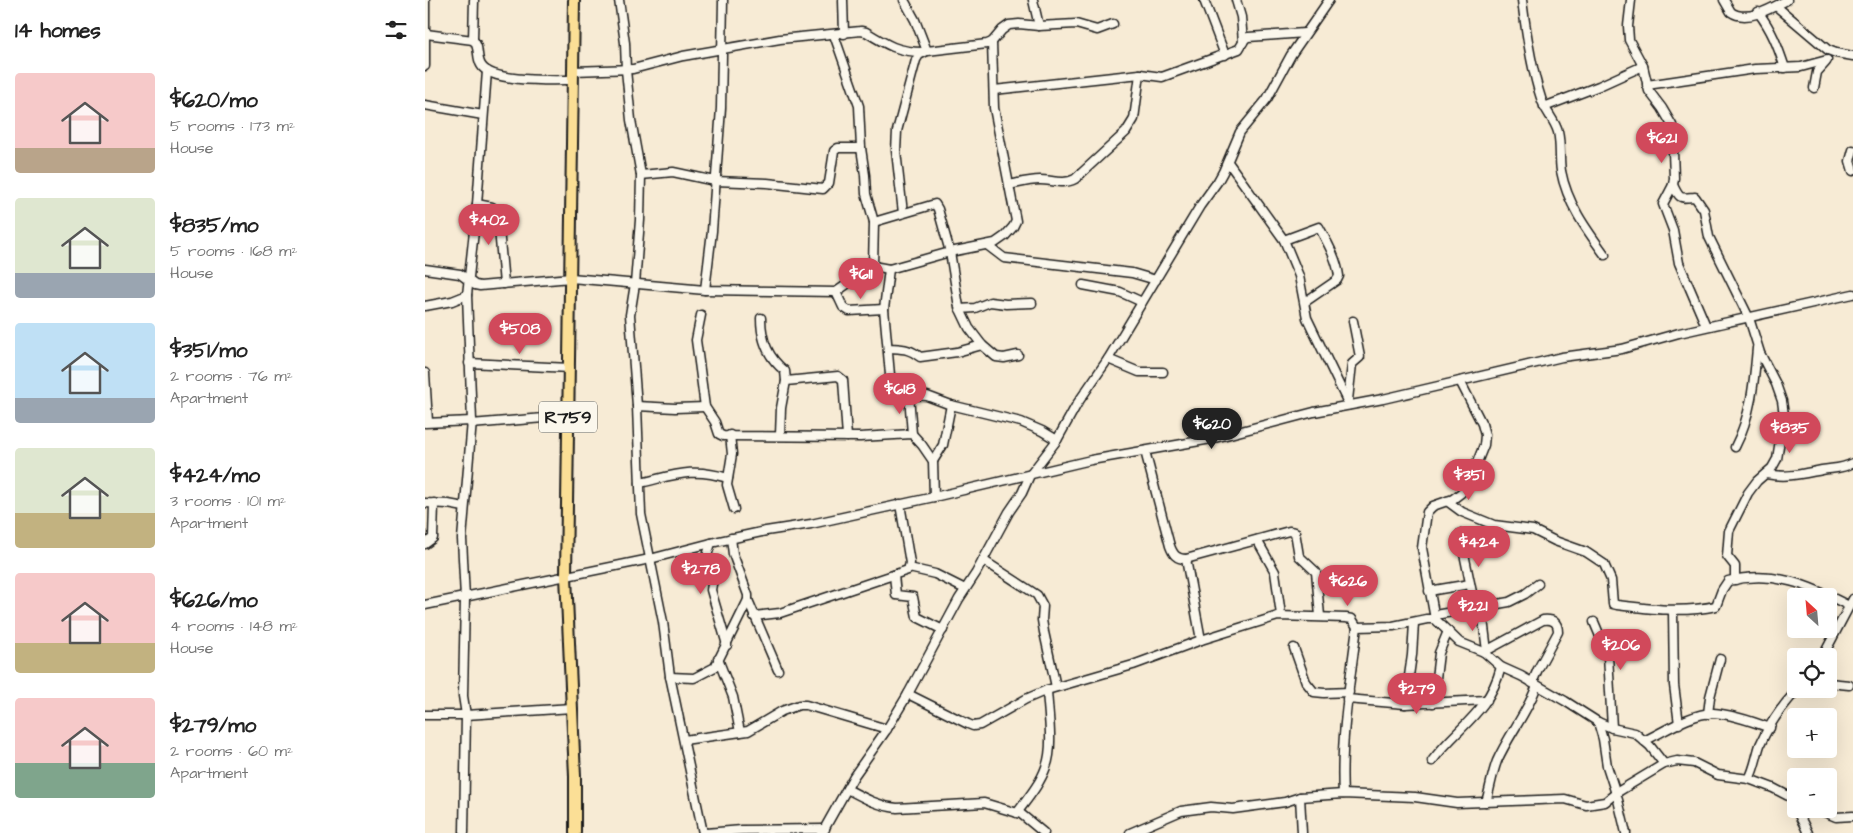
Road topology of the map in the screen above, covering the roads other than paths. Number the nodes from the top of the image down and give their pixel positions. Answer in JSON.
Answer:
{"nodes":[{"id":1,"x":425,"y":0,"type":"edge"},
{"id":2,"x":474,"y":0,"type":"edge"},
{"id":3,"x":574,"y":0,"type":"edge"},
{"id":4,"x":619,"y":0,"type":"edge"},
{"id":5,"x":723,"y":0,"type":"edge"},
{"id":6,"x":843,"y":0,"type":"edge"},
{"id":7,"x":904,"y":0,"type":"edge"},
{"id":8,"x":1033,"y":0,"type":"edge"},
{"id":9,"x":1204,"y":0,"type":"edge"},
{"id":10,"x":1236,"y":0,"type":"edge"},
{"id":11,"x":1329,"y":0,"type":"edge"},
{"id":12,"x":1522,"y":0,"type":"edge"},
{"id":13,"x":1631,"y":0,"type":"edge"},
{"id":14,"x":1724,"y":0,"type":"edge"},
{"id":15,"x":1787,"y":0,"type":"edge"},
{"id":16,"x":1776,"y":6,"type":"junction"},
{"id":17,"x":1758,"y":12,"type":"junction"},
{"id":18,"x":1113,"y":24,"type":"dead end"},
{"id":19,"x":1039,"y":26,"type":"junction"},
{"id":20,"x":1305,"y":32,"type":"junction"},
{"id":21,"x":426,"y":34,"type":"edge"},
{"id":22,"x":844,"y":34,"type":"junction"},
{"id":23,"x":834,"y":35,"type":"junction"},
{"id":24,"x":473,"y":40,"type":"junction"},
{"id":25,"x":992,"y":42,"type":"junction"},
{"id":26,"x":1243,"y":43,"type":"junction"},
{"id":27,"x":723,"y":50,"type":"junction"},
{"id":28,"x":925,"y":51,"type":"junction"},
{"id":29,"x":1833,"y":52,"type":"junction"},
{"id":30,"x":1225,"y":55,"type":"junction"},
{"id":31,"x":1853,"y":56,"type":"edge"},
{"id":32,"x":1827,"y":60,"type":"junction"},
{"id":33,"x":425,"y":66,"type":"edge"},
{"id":34,"x":1643,"y":66,"type":"junction"},
{"id":35,"x":1785,"y":68,"type":"junction"},
{"id":36,"x":626,"y":70,"type":"junction"},
{"id":37,"x":487,"y":71,"type":"junction"},
{"id":38,"x":1140,"y":74,"type":"junction"},
{"id":39,"x":573,"y":75,"type":"junction"},
{"id":40,"x":1647,"y":85,"type":"junction"},
{"id":41,"x":1814,"y":88,"type":"dead end"},
{"id":42,"x":994,"y":90,"type":"junction"},
{"id":43,"x":425,"y":105,"type":"edge"},
{"id":44,"x":1544,"y":108,"type":"junction"},
{"id":45,"x":483,"y":115,"type":"junction"},
{"id":46,"x":861,"y":148,"type":"junction"},
{"id":47,"x":1853,"y":150,"type":"edge"},
{"id":48,"x":1227,"y":162,"type":"junction"},
{"id":49,"x":1853,"y":171,"type":"edge"},
{"id":50,"x":641,"y":175,"type":"junction"},
{"id":51,"x":715,"y":181,"type":"junction"},
{"id":52,"x":1673,"y":184,"type":"junction"},
{"id":53,"x":1009,"y":186,"type":"junction"},
{"id":54,"x":477,"y":204,"type":"junction"},
{"id":55,"x":903,"y":213,"type":"junction"},
{"id":56,"x":874,"y":222,"type":"junction"},
{"id":57,"x":1284,"y":240,"type":"junction"},
{"id":58,"x":987,"y":246,"type":"junction"},
{"id":59,"x":950,"y":252,"type":"junction"},
{"id":60,"x":1605,"y":255,"type":"dead end"},
{"id":61,"x":873,"y":266,"type":"junction"},
{"id":62,"x":425,"y":269,"type":"edge"},
{"id":63,"x":889,"y":269,"type":"junction"},
{"id":64,"x":571,"y":278,"type":"junction"},
{"id":65,"x":468,"y":280,"type":"junction"},
{"id":66,"x":1156,"y":280,"type":"junction"},
{"id":67,"x":504,"y":284,"type":"junction"},
{"id":68,"x":635,"y":284,"type":"junction"},
{"id":69,"x":1083,"y":285,"type":"dead end"},
{"id":70,"x":705,"y":290,"type":"junction"},
{"id":71,"x":836,"y":292,"type":"junction"},
{"id":72,"x":1853,"y":294,"type":"edge"},
{"id":73,"x":467,"y":295,"type":"junction"},
{"id":74,"x":1142,"y":302,"type":"junction"},
{"id":75,"x":1305,"y":302,"type":"junction"},
{"id":76,"x":1032,"y":303,"type":"dead end"},
{"id":77,"x":425,"y":306,"type":"edge"},
{"id":78,"x":884,"y":309,"type":"junction"},
{"id":79,"x":960,"y":309,"type":"junction"},
{"id":80,"x":701,"y":315,"type":"dead end"},
{"id":81,"x":761,"y":318,"type":"dead end"},
{"id":82,"x":1749,"y":318,"type":"junction"},
{"id":83,"x":1353,"y":321,"type":"dead end"},
{"id":84,"x":1706,"y":326,"type":"junction"},
{"id":85,"x":1757,"y":344,"type":"junction"},
{"id":86,"x":982,"y":345,"type":"junction"},
{"id":87,"x":888,"y":348,"type":"junction"},
{"id":88,"x":1018,"y":355,"type":"dead end"},
{"id":89,"x":1108,"y":359,"type":"junction"},
{"id":90,"x":469,"y":364,"type":"junction"},
{"id":91,"x":570,"y":368,"type":"junction"},
{"id":92,"x":1163,"y":372,"type":"dead end"},
{"id":93,"x":425,"y":373,"type":"edge"},
{"id":94,"x":786,"y":381,"type":"junction"},
{"id":95,"x":1460,"y":381,"type":"junction"},
{"id":96,"x":909,"y":395,"type":"junction"},
{"id":97,"x":1349,"y":403,"type":"junction"},
{"id":98,"x":951,"y":405,"type":"junction"},
{"id":99,"x":637,"y":406,"type":"junction"},
{"id":100,"x":705,"y":407,"type":"junction"},
{"id":101,"x":569,"y":416,"type":"junction"},
{"id":102,"x":427,"y":422,"type":"edge"},
{"id":103,"x":472,"y":423,"type":"junction"},
{"id":104,"x":912,"y":434,"type":"junction"},
{"id":105,"x":781,"y":435,"type":"junction"},
{"id":106,"x":730,"y":436,"type":"junction"},
{"id":107,"x":847,"y":437,"type":"junction"},
{"id":108,"x":1057,"y":440,"type":"junction"},
{"id":109,"x":1735,"y":447,"type":"dead end"},
{"id":110,"x":1145,"y":450,"type":"junction"},
{"id":111,"x":933,"y":461,"type":"junction"},
{"id":112,"x":1853,"y":462,"type":"edge"},
{"id":113,"x":1766,"y":474,"type":"junction"},
{"id":114,"x":1030,"y":475,"type":"junction"},
{"id":115,"x":728,"y":478,"type":"junction"},
{"id":116,"x":640,"y":483,"type":"junction"},
{"id":117,"x":934,"y":497,"type":"junction"},
{"id":118,"x":1447,"y":501,"type":"junction"},
{"id":119,"x":425,"y":503,"type":"edge"},
{"id":120,"x":434,"y":503,"type":"junction"},
{"id":121,"x":900,"y":504,"type":"junction"},
{"id":122,"x":464,"y":507,"type":"junction"},
{"id":123,"x":734,"y":509,"type":"dead end"},
{"id":124,"x":1460,"y":534,"type":"dead end"},
{"id":125,"x":731,"y":538,"type":"junction"},
{"id":126,"x":1257,"y":540,"type":"junction"},
{"id":127,"x":711,"y":543,"type":"junction"},
{"id":128,"x":425,"y":544,"type":"edge"},
{"id":129,"x":1186,"y":558,"type":"junction"},
{"id":130,"x":649,"y":559,"type":"junction"},
{"id":131,"x":983,"y":560,"type":"junction"},
{"id":132,"x":909,"y":568,"type":"junction"},
{"id":133,"x":894,"y":575,"type":"junction"},
{"id":134,"x":566,"y":576,"type":"junction"},
{"id":135,"x":1735,"y":580,"type":"junction"},
{"id":136,"x":1470,"y":584,"type":"junction"},
{"id":137,"x":1538,"y":584,"type":"dead end"},
{"id":138,"x":965,"y":589,"type":"junction"},
{"id":139,"x":1429,"y":591,"type":"junction"},
{"id":140,"x":465,"y":598,"type":"junction"},
{"id":141,"x":748,"y":600,"type":"junction"},
{"id":142,"x":1851,"y":603,"type":"edge"},
{"id":143,"x":425,"y":605,"type":"edge"},
{"id":144,"x":1476,"y":607,"type":"junction"},
{"id":145,"x":1673,"y":611,"type":"junction"},
{"id":146,"x":1281,"y":615,"type":"junction"},
{"id":147,"x":754,"y":616,"type":"junction"},
{"id":148,"x":1320,"y":616,"type":"junction"},
{"id":149,"x":1435,"y":617,"type":"junction"},
{"id":150,"x":1414,"y":622,"type":"junction"},
{"id":151,"x":1594,"y":622,"type":"dead end"},
{"id":152,"x":1357,"y":628,"type":"junction"},
{"id":153,"x":943,"y":630,"type":"junction"},
{"id":154,"x":1448,"y":631,"type":"junction"},
{"id":155,"x":1201,"y":640,"type":"junction"},
{"id":156,"x":727,"y":645,"type":"junction"},
{"id":157,"x":1294,"y":648,"type":"dead end"},
{"id":158,"x":1827,"y":648,"type":"edge"},
{"id":159,"x":1485,"y":652,"type":"junction"},
{"id":160,"x":718,"y":659,"type":"junction"},
{"id":161,"x":1720,"y":659,"type":"dead end"},
{"id":162,"x":1501,"y":667,"type":"junction"},
{"id":163,"x":778,"y":670,"type":"dead end"},
{"id":164,"x":670,"y":677,"type":"junction"},
{"id":165,"x":1535,"y":684,"type":"junction"},
{"id":166,"x":1837,"y":684,"type":"edge"},
{"id":167,"x":1849,"y":685,"type":"dead end"},
{"id":168,"x":1056,"y":687,"type":"junction"},
{"id":169,"x":1047,"y":690,"type":"junction"},
{"id":170,"x":908,"y":694,"type":"junction"},
{"id":171,"x":1348,"y":695,"type":"junction"},
{"id":172,"x":1790,"y":698,"type":"edge"},
{"id":173,"x":1487,"y":700,"type":"junction"},
{"id":174,"x":1433,"y":703,"type":"junction"},
{"id":175,"x":1405,"y":704,"type":"junction"},
{"id":176,"x":572,"y":708,"type":"junction"},
{"id":177,"x":1708,"y":714,"type":"junction"},
{"id":178,"x":425,"y":715,"type":"edge"},
{"id":179,"x":466,"y":715,"type":"junction"},
{"id":180,"x":1597,"y":722,"type":"junction"},
{"id":181,"x":1679,"y":724,"type":"junction"},
{"id":182,"x":1612,"y":728,"type":"junction"},
{"id":183,"x":1770,"y":728,"type":"junction"},
{"id":184,"x":887,"y":729,"type":"junction"},
{"id":185,"x":740,"y":732,"type":"junction"},
{"id":186,"x":684,"y":740,"type":"junction"},
{"id":187,"x":1644,"y":741,"type":"junction"},
{"id":188,"x":1431,"y":760,"type":"dead end"},
{"id":189,"x":1664,"y":764,"type":"junction"},
{"id":190,"x":1749,"y":780,"type":"junction"},
{"id":191,"x":847,"y":789,"type":"junction"},
{"id":192,"x":1616,"y":793,"type":"junction"},
{"id":193,"x":1343,"y":794,"type":"junction"},
{"id":194,"x":1787,"y":795,"type":"edge"},
{"id":195,"x":1300,"y":798,"type":"junction"},
{"id":196,"x":1486,"y":802,"type":"junction"},
{"id":197,"x":1017,"y":813,"type":"junction"},
{"id":198,"x":1853,"y":816,"type":"edge"},
{"id":199,"x":1837,"y":817,"type":"edge"},
{"id":200,"x":1800,"y":818,"type":"edge"},
{"id":201,"x":772,"y":831,"type":"edge"},
{"id":202,"x":823,"y":831,"type":"edge"},
{"id":203,"x":464,"y":833,"type":"edge"},
{"id":204,"x":575,"y":833,"type":"edge"},
{"id":205,"x":703,"y":833,"type":"edge"},
{"id":206,"x":707,"y":833,"type":"edge"},
{"id":207,"x":1044,"y":833,"type":"edge"},
{"id":208,"x":1130,"y":833,"type":"edge"},
{"id":209,"x":1302,"y":833,"type":"edge"},
{"id":210,"x":1626,"y":833,"type":"edge"},
{"id":211,"x":1808,"y":833,"type":"edge"}],
"edges":[{"from":1,"to":21,"type":"street"},
{"from":2,"to":24,"type":"street"},
{"from":3,"to":39,"type":"main road","number":"R759"},
{"from":4,"to":36,"type":"street"},
{"from":5,"to":27,"type":"street"},
{"from":6,"to":22,"type":"street"},
{"from":7,"to":28,"type":"street"},
{"from":8,"to":19,"type":"street"},
{"from":9,"to":30,"type":"street"},
{"from":10,"to":26,"type":"street"},
{"from":11,"to":20,"type":"street"},
{"from":12,"to":44,"type":"street"},
{"from":13,"to":34,"type":"street"},
{"from":14,"to":17,"type":"street"},
{"from":15,"to":16,"type":"street"},
{"from":16,"to":17,"type":"street"},
{"from":16,"to":29,"type":"street"},
{"from":17,"to":35,"type":"street"},
{"from":18,"to":19,"type":"street"},
{"from":19,"to":25,"type":"street"},
{"from":20,"to":26,"type":"street"},
{"from":20,"to":48,"type":"street"},
{"from":21,"to":24,"type":"street"},
{"from":21,"to":33,"type":"street"},
{"from":22,"to":23,"type":"street"},
{"from":22,"to":28,"type":"street"},
{"from":23,"to":27,"type":"street"},
{"from":23,"to":46,"type":"street"},
{"from":24,"to":37,"type":"street"},
{"from":25,"to":28,"type":"street"},
{"from":25,"to":42,"type":"street"},
{"from":26,"to":30,"type":"street"},
{"from":27,"to":36,"type":"street"},
{"from":27,"to":51,"type":"street"},
{"from":28,"to":55,"type":"street"},
{"from":29,"to":31,"type":"street"},
{"from":29,"to":32,"type":"street"},
{"from":30,"to":38,"type":"street"},
{"from":32,"to":35,"type":"street"},
{"from":32,"to":41,"type":"street"},
{"from":34,"to":40,"type":"street"},
{"from":34,"to":44,"type":"street"},
{"from":35,"to":40,"type":"street"},
{"from":36,"to":39,"type":"street"},
{"from":36,"to":50,"type":"street"},
{"from":37,"to":39,"type":"street"},
{"from":37,"to":45,"type":"street"},
{"from":38,"to":42,"type":"street"},
{"from":38,"to":53,"type":"street"},
{"from":39,"to":64,"type":"main road","number":"R759"},
{"from":40,"to":52,"type":"street"},
{"from":42,"to":53,"type":"street"},
{"from":43,"to":45,"type":"street"},
{"from":44,"to":60,"type":"street"},
{"from":45,"to":54,"type":"street"},
{"from":46,"to":51,"type":"street"},
{"from":46,"to":56,"type":"street"},
{"from":47,"to":49,"type":"street"},
{"from":48,"to":57,"type":"street"},
{"from":48,"to":66,"type":"street"},
{"from":50,"to":51,"type":"street"},
{"from":50,"to":68,"type":"street"},
{"from":51,"to":70,"type":"street"},
{"from":52,"to":82,"type":"street"},
{"from":52,"to":84,"type":"street"},
{"from":53,"to":58,"type":"street"},
{"from":54,"to":65,"type":"street"},
{"from":54,"to":67,"type":"street"},
{"from":55,"to":56,"type":"street"},
{"from":55,"to":59,"type":"street"},
{"from":56,"to":61,"type":"street"},
{"from":57,"to":75,"type":"street"},
{"from":57,"to":75,"type":"street"},
{"from":58,"to":59,"type":"street"},
{"from":58,"to":66,"type":"street"},
{"from":59,"to":63,"type":"street"},
{"from":59,"to":79,"type":"street"},
{"from":61,"to":63,"type":"street"},
{"from":61,"to":71,"type":"street"},
{"from":62,"to":65,"type":"street"},
{"from":63,"to":78,"type":"street"},
{"from":64,"to":67,"type":"street"},
{"from":64,"to":68,"type":"street"},
{"from":64,"to":91,"type":"main road","number":"R759"},
{"from":65,"to":67,"type":"street"},
{"from":65,"to":73,"type":"street"},
{"from":66,"to":74,"type":"street"},
{"from":68,"to":70,"type":"street"},
{"from":68,"to":99,"type":"street"},
{"from":69,"to":74,"type":"street"},
{"from":70,"to":71,"type":"street"},
{"from":71,"to":78,"type":"street"},
{"from":72,"to":82,"type":"street"},
{"from":73,"to":77,"type":"street"},
{"from":73,"to":90,"type":"street"},
{"from":74,"to":89,"type":"street"},
{"from":75,"to":97,"type":"street"},
{"from":76,"to":79,"type":"street"},
{"from":78,"to":87,"type":"street"},
{"from":79,"to":86,"type":"street"},
{"from":80,"to":100,"type":"street"},
{"from":81,"to":94,"type":"street"},
{"from":82,"to":84,"type":"street"},
{"from":82,"to":85,"type":"street"},
{"from":83,"to":97,"type":"street"},
{"from":84,"to":95,"type":"street"},
{"from":85,"to":109,"type":"street"},
{"from":85,"to":113,"type":"street"},
{"from":86,"to":87,"type":"street"},
{"from":86,"to":88,"type":"street"},
{"from":87,"to":96,"type":"street"},
{"from":89,"to":92,"type":"street"},
{"from":89,"to":108,"type":"street"},
{"from":90,"to":91,"type":"street"},
{"from":90,"to":103,"type":"street"},
{"from":91,"to":101,"type":"main road","number":"R759"},
{"from":93,"to":102,"type":"street"},
{"from":94,"to":105,"type":"street"},
{"from":94,"to":107,"type":"street"},
{"from":95,"to":97,"type":"street"},
{"from":95,"to":118,"type":"street"},
{"from":96,"to":98,"type":"street"},
{"from":96,"to":104,"type":"street"},
{"from":97,"to":110,"type":"street"},
{"from":98,"to":108,"type":"street"},
{"from":98,"to":111,"type":"street"},
{"from":99,"to":100,"type":"street"},
{"from":99,"to":116,"type":"street"},
{"from":100,"to":106,"type":"street"},
{"from":101,"to":103,"type":"street"},
{"from":101,"to":134,"type":"main road","number":"R759"},
{"from":102,"to":103,"type":"street"},
{"from":103,"to":122,"type":"street"},
{"from":104,"to":107,"type":"street"},
{"from":104,"to":111,"type":"street"},
{"from":105,"to":106,"type":"street"},
{"from":105,"to":107,"type":"street"},
{"from":106,"to":115,"type":"street"},
{"from":108,"to":114,"type":"street"},
{"from":110,"to":114,"type":"street"},
{"from":110,"to":129,"type":"street"},
{"from":111,"to":117,"type":"street"},
{"from":112,"to":113,"type":"street"},
{"from":113,"to":135,"type":"street"},
{"from":114,"to":117,"type":"street"},
{"from":114,"to":131,"type":"street"},
{"from":115,"to":116,"type":"street"},
{"from":115,"to":123,"type":"street"},
{"from":116,"to":130,"type":"street"},
{"from":117,"to":121,"type":"street"},
{"from":118,"to":139,"type":"street"},
{"from":118,"to":145,"type":"street"},
{"from":119,"to":120,"type":"street"},
{"from":120,"to":122,"type":"street"},
{"from":120,"to":128,"type":"street"},
{"from":121,"to":125,"type":"street"},
{"from":121,"to":132,"type":"street"},
{"from":122,"to":140,"type":"street"},
{"from":124,"to":136,"type":"street"},
{"from":125,"to":127,"type":"street"},
{"from":125,"to":141,"type":"street"},
{"from":126,"to":129,"type":"street"},
{"from":126,"to":146,"type":"street"},
{"from":126,"to":148,"type":"street"},
{"from":127,"to":130,"type":"street"},
{"from":127,"to":156,"type":"street"},
{"from":129,"to":155,"type":"street"},
{"from":130,"to":134,"type":"street"},
{"from":130,"to":164,"type":"street"},
{"from":131,"to":138,"type":"street"},
{"from":131,"to":168,"type":"street"},
{"from":132,"to":133,"type":"street"},
{"from":132,"to":138,"type":"street"},
{"from":133,"to":147,"type":"street"},
{"from":133,"to":153,"type":"street"},
{"from":134,"to":140,"type":"street"},
{"from":134,"to":176,"type":"main road","number":"R759"},
{"from":135,"to":142,"type":"street"},
{"from":135,"to":145,"type":"street"},
{"from":136,"to":139,"type":"street"},
{"from":136,"to":144,"type":"street"},
{"from":137,"to":144,"type":"street"},
{"from":138,"to":153,"type":"street"},
{"from":139,"to":149,"type":"street"},
{"from":140,"to":143,"type":"street"},
{"from":140,"to":179,"type":"street"},
{"from":141,"to":147,"type":"street"},
{"from":141,"to":156,"type":"street"},
{"from":142,"to":158,"type":"street"},
{"from":144,"to":149,"type":"street"},
{"from":144,"to":159,"type":"street"},
{"from":145,"to":181,"type":"street"},
{"from":146,"to":148,"type":"street"},
{"from":146,"to":155,"type":"street"},
{"from":147,"to":163,"type":"street"},
{"from":148,"to":152,"type":"street"},
{"from":149,"to":150,"type":"street"},
{"from":149,"to":154,"type":"street"},
{"from":150,"to":152,"type":"street"},
{"from":150,"to":175,"type":"street"},
{"from":151,"to":182,"type":"street"},
{"from":152,"to":171,"type":"street"},
{"from":153,"to":170,"type":"street"},
{"from":154,"to":159,"type":"street"},
{"from":154,"to":174,"type":"street"},
{"from":155,"to":168,"type":"street"},
{"from":156,"to":160,"type":"street"},
{"from":157,"to":171,"type":"street"},
{"from":159,"to":162,"type":"street"},
{"from":159,"to":165,"type":"street"},
{"from":160,"to":164,"type":"street"},
{"from":160,"to":185,"type":"street"},
{"from":161,"to":177,"type":"street"},
{"from":162,"to":165,"type":"street"},
{"from":162,"to":173,"type":"street"},
{"from":164,"to":186,"type":"street"},
{"from":165,"to":180,"type":"street"},
{"from":165,"to":196,"type":"street"},
{"from":166,"to":167,"type":"street"},
{"from":168,"to":169,"type":"street"},
{"from":169,"to":170,"type":"street"},
{"from":169,"to":197,"type":"street"},
{"from":170,"to":184,"type":"street"},
{"from":171,"to":175,"type":"street"},
{"from":171,"to":193,"type":"street"},
{"from":172,"to":183,"type":"street"},
{"from":173,"to":174,"type":"street"},
{"from":173,"to":188,"type":"street"},
{"from":174,"to":175,"type":"street"},
{"from":176,"to":179,"type":"street"},
{"from":176,"to":204,"type":"main road","number":"R759"},
{"from":177,"to":181,"type":"street"},
{"from":177,"to":183,"type":"street"},
{"from":178,"to":179,"type":"street"},
{"from":179,"to":203,"type":"street"},
{"from":180,"to":182,"type":"street"},
{"from":180,"to":192,"type":"street"},
{"from":181,"to":187,"type":"street"},
{"from":182,"to":187,"type":"street"},
{"from":183,"to":190,"type":"street"},
{"from":184,"to":185,"type":"street"},
{"from":184,"to":191,"type":"street"},
{"from":185,"to":186,"type":"street"},
{"from":186,"to":205,"type":"street"},
{"from":187,"to":189,"type":"street"},
{"from":189,"to":190,"type":"street"},
{"from":189,"to":192,"type":"street"},
{"from":190,"to":194,"type":"street"},
{"from":191,"to":197,"type":"street"},
{"from":191,"to":202,"type":"street"},
{"from":192,"to":196,"type":"street"},
{"from":192,"to":210,"type":"street"},
{"from":193,"to":195,"type":"street"},
{"from":193,"to":196,"type":"street"},
{"from":195,"to":208,"type":"street"},
{"from":195,"to":209,"type":"street"},
{"from":197,"to":207,"type":"street"},
{"from":198,"to":199,"type":"street"},
{"from":200,"to":211,"type":"street"},
{"from":201,"to":202,"type":"street"},
{"from":201,"to":206,"type":"street"}]}
